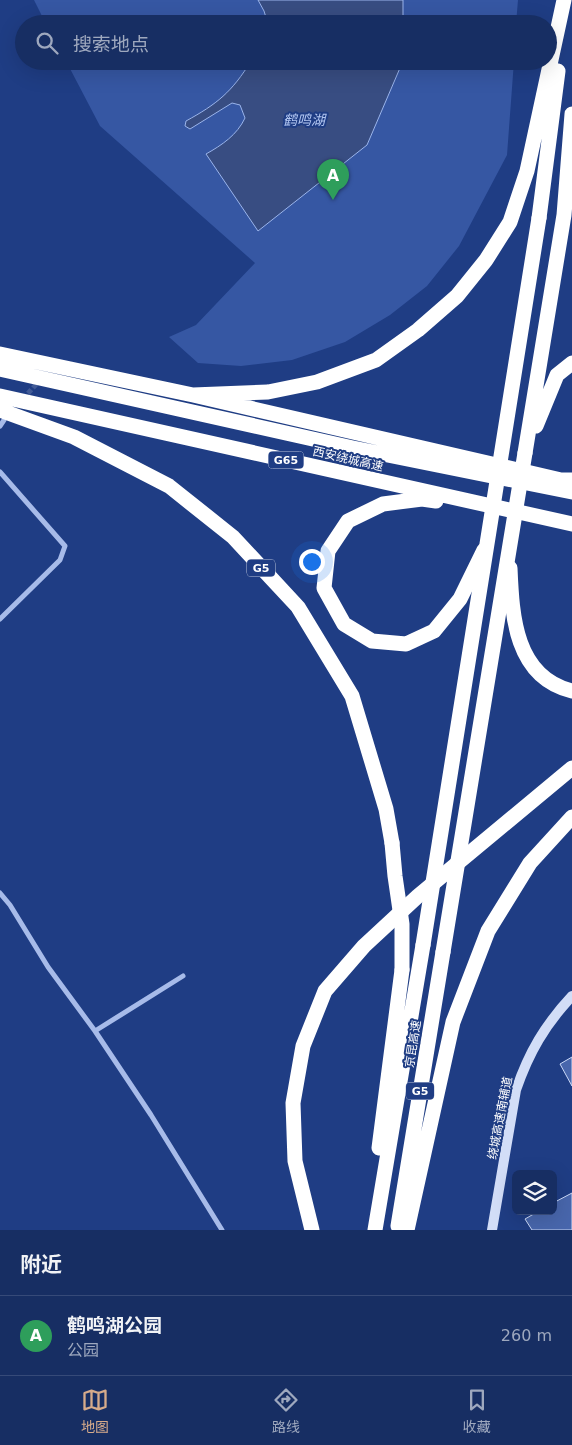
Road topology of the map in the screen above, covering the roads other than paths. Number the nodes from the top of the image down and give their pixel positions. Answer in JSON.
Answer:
{"nodes":[{"id":1,"x":565,"y":0,"type":"edge"},
{"id":2,"x":557,"y":36,"type":"edge"},
{"id":3,"x":557,"y":67,"type":"edge"},
{"id":4,"x":549,"y":70,"type":"edge"},
{"id":5,"x":557,"y":70,"type":"edge"},
{"id":6,"x":572,"y":114,"type":"edge"},
{"id":7,"x":0,"y":354,"type":"edge"},
{"id":8,"x":572,"y":363,"type":"edge"},
{"id":9,"x":0,"y":368,"type":"edge"},
{"id":10,"x":193,"y":394,"type":"junction"},
{"id":11,"x":0,"y":396,"type":"edge"},
{"id":12,"x":2,"y":415,"type":"edge"},
{"id":13,"x":0,"y":426,"type":"edge"},
{"id":14,"x":525,"y":453,"type":"junction"},
{"id":15,"x":0,"y":472,"type":"edge"},
{"id":16,"x":572,"y":480,"type":"edge"},
{"id":17,"x":572,"y":492,"type":"edge"},
{"id":18,"x":528,"y":515,"type":"junction"},
{"id":19,"x":572,"y":524,"type":"edge"},
{"id":20,"x":572,"y":530,"type":"edge"},
{"id":21,"x":488,"y":542,"type":"junction"},
{"id":22,"x":509,"y":552,"type":"junction"},
{"id":23,"x":0,"y":619,"type":"edge"},
{"id":24,"x":572,"y":691,"type":"edge"},
{"id":25,"x":572,"y":768,"type":"edge"},
{"id":26,"x":572,"y":817,"type":"edge"},
{"id":27,"x":0,"y":893,"type":"edge"},
{"id":28,"x":183,"y":976,"type":"dead end"},
{"id":29,"x":572,"y":996,"type":"edge"},
{"id":30,"x":95,"y":1032,"type":"junction"},
{"id":31,"x":222,"y":1230,"type":"edge"},
{"id":32,"x":312,"y":1230,"type":"edge"},
{"id":33,"x":369,"y":1230,"type":"edge"},
{"id":34,"x":375,"y":1230,"type":"edge"},
{"id":35,"x":397,"y":1230,"type":"edge"},
{"id":36,"x":407,"y":1230,"type":"edge"},
{"id":37,"x":492,"y":1230,"type":"edge"}],
"edges":[{"from":1,"to":2,"type":"highway"},
{"from":1,"to":3,"type":"highway","bridge":true},
{"from":4,"to":10,"type":"highway"},
{"from":5,"to":21,"type":"highway","bridge":true},
{"from":6,"to":14,"type":"highway"},
{"from":7,"to":10,"type":"highway"},
{"from":8,"to":14,"type":"highway","number":"G5"},
{"from":9,"to":17,"type":"highway","name":"西安绕城高速","number":"G65"},
{"from":10,"to":16,"type":"highway"},
{"from":11,"to":18,"type":"highway","name":"西安绕城高速","number":"G65"},
{"from":12,"to":13,"type":"street"},
{"from":12,"to":33,"type":"highway","number":"G5","bridge":true},
{"from":14,"to":22,"type":"highway","number":"G5","bridge":true},
{"from":15,"to":23,"type":"street"},
{"from":18,"to":19,"type":"highway","name":"西安绕城高速","number":"G65"},
{"from":18,"to":20,"type":"highway"},
{"from":18,"to":21,"type":"highway","bridge":true},
{"from":21,"to":34,"type":"highway","bridge":true},
{"from":22,"to":24,"type":"highway","bridge":true},
{"from":22,"to":35,"type":"highway","name":"京昆高速","number":"G5","bridge":true},
{"from":25,"to":32,"type":"highway"},
{"from":26,"to":36,"type":"highway"},
{"from":27,"to":30,"type":"street"},
{"from":28,"to":30,"type":"street"},
{"from":29,"to":37,"type":"street","name":"绕城高速南辅道"},
{"from":30,"to":31,"type":"street"}]}
